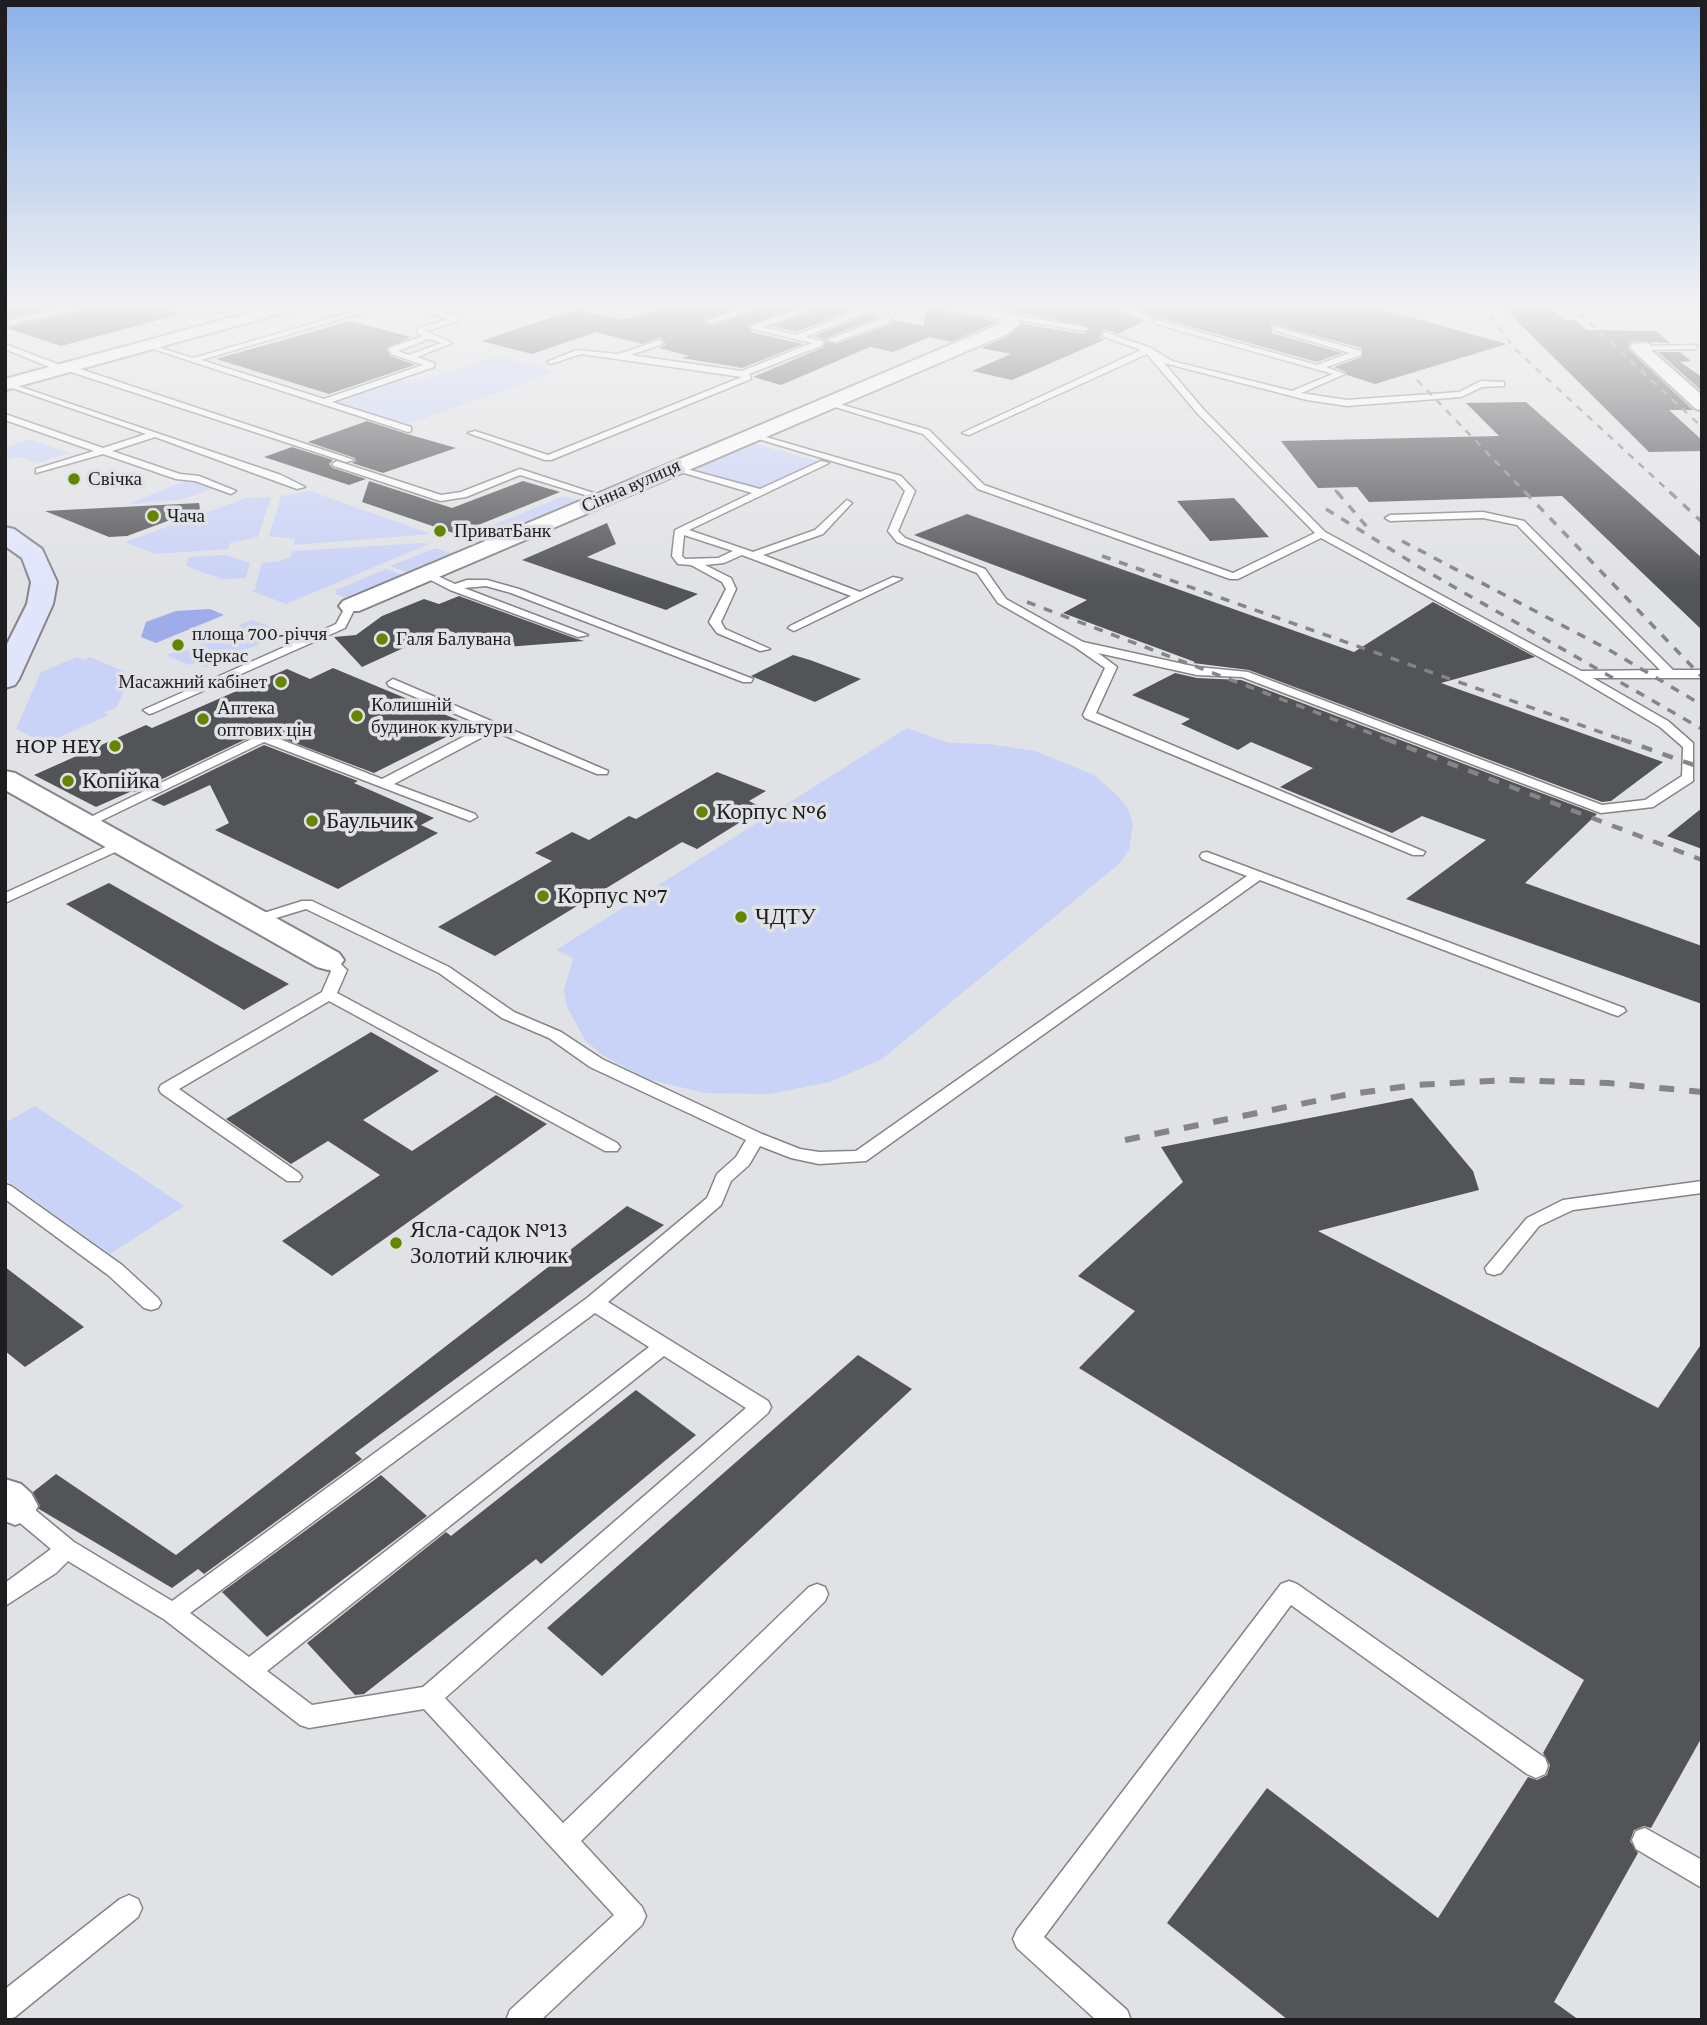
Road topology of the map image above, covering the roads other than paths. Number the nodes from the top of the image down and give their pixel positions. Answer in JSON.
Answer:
{"nodes":[{"id":1,"x":57,"y":398,"type":"edge"},
{"id":2,"x":159,"y":398,"type":"edge"},
{"id":3,"x":313,"y":398,"type":"edge"},
{"id":4,"x":334,"y":398,"type":"edge"},
{"id":5,"x":695,"y":398,"type":"edge"},
{"id":6,"x":837,"y":398,"type":"edge"},
{"id":7,"x":1042,"y":398,"type":"edge"},
{"id":8,"x":1189,"y":398,"type":"edge"},
{"id":9,"x":1324,"y":398,"type":"edge"},
{"id":10,"x":1418,"y":398,"type":"edge"},
{"id":11,"x":324,"y":402,"type":"junction"},
{"id":12,"x":826,"y":403,"type":"junction"},
{"id":13,"x":5,"y":418,"type":"edge"},
{"id":14,"x":408,"y":429,"type":"dead end"},
{"id":15,"x":472,"y":433,"type":"dead end"},
{"id":16,"x":966,"y":433,"type":"dead end"},
{"id":17,"x":153,"y":435,"type":"junction"},
{"id":18,"x":749,"y":435,"type":"junction"},
{"id":19,"x":103,"y":450,"type":"junction"},
{"id":20,"x":349,"y":460,"type":"dead end"},
{"id":21,"x":824,"y":463,"type":"dead end"},
{"id":22,"x":337,"y":464,"type":"dead end"},
{"id":23,"x":672,"y":468,"type":"junction"},
{"id":24,"x":39,"y":471,"type":"dead end"},
{"id":25,"x":300,"y":487,"type":"dead end"},
{"id":26,"x":231,"y":491,"type":"dead end"},
{"id":27,"x":761,"y":492,"type":"junction"},
{"id":28,"x":604,"y":498,"type":"junction"},
{"id":29,"x":847,"y":503,"type":"dead end"},
{"id":30,"x":1390,"y":517,"type":"dead end"},
{"id":31,"x":680,"y":530,"type":"junction"},
{"id":32,"x":5,"y":534,"type":"edge"},
{"id":33,"x":1321,"y":534,"type":"junction"},
{"id":34,"x":747,"y":553,"type":"junction"},
{"id":35,"x":33,"y":554,"type":"junction"},
{"id":36,"x":5,"y":563,"type":"edge"},
{"id":37,"x":696,"y":564,"type":"junction"},
{"id":38,"x":427,"y":574,"type":"junction"},
{"id":39,"x":897,"y":579,"type":"dead end"},
{"id":40,"x":454,"y":588,"type":"junction"},
{"id":41,"x":860,"y":596,"type":"junction"},
{"id":42,"x":351,"y":606,"type":"joint"},
{"id":43,"x":794,"y":628,"type":"dead end"},
{"id":44,"x":582,"y":635,"type":"dead end"},
{"id":45,"x":1079,"y":645,"type":"junction"},
{"id":46,"x":764,"y":649,"type":"dead end"},
{"id":47,"x":1578,"y":674,"type":"junction"},
{"id":48,"x":1670,"y":674,"type":"junction"},
{"id":49,"x":1702,"y":674,"type":"edge"},
{"id":50,"x":5,"y":679,"type":"edge"},
{"id":51,"x":747,"y":679,"type":"dead end"},
{"id":52,"x":393,"y":683,"type":"dead end"},
{"id":53,"x":149,"y":710,"type":"dead end"},
{"id":54,"x":494,"y":726,"type":"junction"},
{"id":55,"x":602,"y":771,"type":"dead end"},
{"id":56,"x":5,"y":779,"type":"edge"},
{"id":57,"x":383,"y":784,"type":"junction"},
{"id":58,"x":470,"y":817,"type":"dead end"},
{"id":59,"x":85,"y":823,"type":"junction"},
{"id":60,"x":121,"y":844,"type":"junction"},
{"id":61,"x":1418,"y":852,"type":"dead end"},
{"id":62,"x":1207,"y":856,"type":"dead end"},
{"id":63,"x":1258,"y":875,"type":"junction"},
{"id":64,"x":5,"y":899,"type":"edge"},
{"id":65,"x":256,"y":920,"type":"junction"},
{"id":66,"x":328,"y":960,"type":"joint"},
{"id":67,"x":329,"y":995,"type":"junction"},
{"id":68,"x":1618,"y":1011,"type":"dead end"},
{"id":69,"x":756,"y":1138,"type":"junction"},
{"id":70,"x":611,"y":1147,"type":"dead end"},
{"id":71,"x":293,"y":1177,"type":"dead end"},
{"id":72,"x":1702,"y":1187,"type":"edge"},
{"id":73,"x":5,"y":1190,"type":"edge"},
{"id":74,"x":1494,"y":1268,"type":"dead end"},
{"id":75,"x":151,"y":1303,"type":"dead end"},
{"id":76,"x":593,"y":1303,"type":"junction"},
{"id":77,"x":663,"y":1346,"type":"junction"},
{"id":78,"x":10,"y":1502,"type":"edge"},
{"id":79,"x":66,"y":1549,"type":"junction"},
{"id":80,"x":817,"y":1594,"type":"dead end"},
{"id":81,"x":5,"y":1596,"type":"edge"},
{"id":82,"x":173,"y":1613,"type":"junction"},
{"id":83,"x":249,"y":1671,"type":"junction"},
{"id":84,"x":429,"y":1697,"type":"junction"},
{"id":85,"x":1536,"y":1766,"type":"dead end"},
{"id":86,"x":1645,"y":1840,"type":"dead end"},
{"id":87,"x":563,"y":1841,"type":"junction"},
{"id":88,"x":1702,"y":1875,"type":"edge"},
{"id":89,"x":129,"y":1908,"type":"dead end"},
{"id":90,"x":5,"y":2007,"type":"edge"},
{"id":91,"x":520,"y":2020,"type":"edge"},
{"id":92,"x":1117,"y":2020,"type":"edge"}],
"edges":[{"from":1,"to":17,"type":"lane"},
{"from":2,"to":20,"type":"lane"},
{"from":3,"to":11,"type":"lane"},
{"from":4,"to":11,"type":"lane"},
{"from":5,"to":15,"type":"lane"},
{"from":6,"to":12,"type":"street","name":"Сінна вулиця"},
{"from":7,"to":16,"type":"lane"},
{"from":8,"to":33,"type":"lane"},
{"from":9,"to":10,"type":"lane"},
{"from":11,"to":14,"type":"lane"},
{"from":12,"to":18,"type":"street","name":"Сінна вулиця"},
{"from":12,"to":33,"type":"lane"},
{"from":13,"to":19,"type":"lane"},
{"from":17,"to":19,"type":"lane"},
{"from":17,"to":25,"type":"lane"},
{"from":18,"to":23,"type":"street","name":"Сінна вулиця"},
{"from":18,"to":45,"type":"lane"},
{"from":19,"to":24,"type":"lane"},
{"from":19,"to":26,"type":"lane"},
{"from":21,"to":27,"type":"lane"},
{"from":22,"to":28,"type":"lane"},
{"from":23,"to":27,"type":"lane"},
{"from":23,"to":28,"type":"street","name":"Сінна вулиця"},
{"from":27,"to":31,"type":"lane"},
{"from":28,"to":38,"type":"street","name":"Сінна вулиця"},
{"from":29,"to":34,"type":"lane"},
{"from":30,"to":48,"type":"lane"},
{"from":31,"to":34,"type":"lane"},
{"from":31,"to":37,"type":"lane"},
{"from":32,"to":35,"type":"main road"},
{"from":33,"to":47,"type":"lane"},
{"from":34,"to":37,"type":"lane"},
{"from":34,"to":41,"type":"lane"},
{"from":35,"to":36,"type":"main road"},
{"from":35,"to":50,"type":"main road"},
{"from":37,"to":46,"type":"lane"},
{"from":38,"to":40,"type":"lane"},
{"from":38,"to":42,"type":"street","name":"Сінна вулиця"},
{"from":39,"to":41,"type":"lane"},
{"from":40,"to":44,"type":"lane"},
{"from":40,"to":51,"type":"lane"},
{"from":41,"to":43,"type":"lane"},
{"from":42,"to":53,"type":"lane"},
{"from":45,"to":47,"type":"lane"},
{"from":45,"to":61,"type":"lane"},
{"from":47,"to":48,"type":"lane"},
{"from":48,"to":49,"type":"lane"},
{"from":52,"to":54,"type":"lane"},
{"from":54,"to":55,"type":"lane"},
{"from":54,"to":57,"type":"lane"},
{"from":56,"to":59,"type":"street"},
{"from":57,"to":58,"type":"lane"},
{"from":57,"to":59,"type":"lane"},
{"from":59,"to":60,"type":"street"},
{"from":60,"to":64,"type":"lane"},
{"from":60,"to":65,"type":"street"},
{"from":62,"to":63,"type":"lane"},
{"from":63,"to":68,"type":"lane"},
{"from":63,"to":69,"type":"lane"},
{"from":65,"to":66,"type":"street"},
{"from":65,"to":69,"type":"lane"},
{"from":66,"to":67,"type":"lane"},
{"from":67,"to":70,"type":"lane"},
{"from":67,"to":71,"type":"lane"},
{"from":69,"to":76,"type":"lane"},
{"from":72,"to":74,"type":"lane"},
{"from":73,"to":75,"type":"lane"},
{"from":76,"to":77,"type":"lane"},
{"from":76,"to":82,"type":"lane"},
{"from":77,"to":83,"type":"lane"},
{"from":77,"to":84,"type":"lane"},
{"from":78,"to":79,"type":"lane"},
{"from":79,"to":81,"type":"lane"},
{"from":79,"to":82,"type":"lane"},
{"from":80,"to":87,"type":"lane"},
{"from":82,"to":83,"type":"lane"},
{"from":83,"to":84,"type":"lane"},
{"from":84,"to":87,"type":"lane"},
{"from":85,"to":92,"type":"lane"},
{"from":86,"to":88,"type":"lane"},
{"from":87,"to":91,"type":"lane"},
{"from":89,"to":90,"type":"lane"}]}
